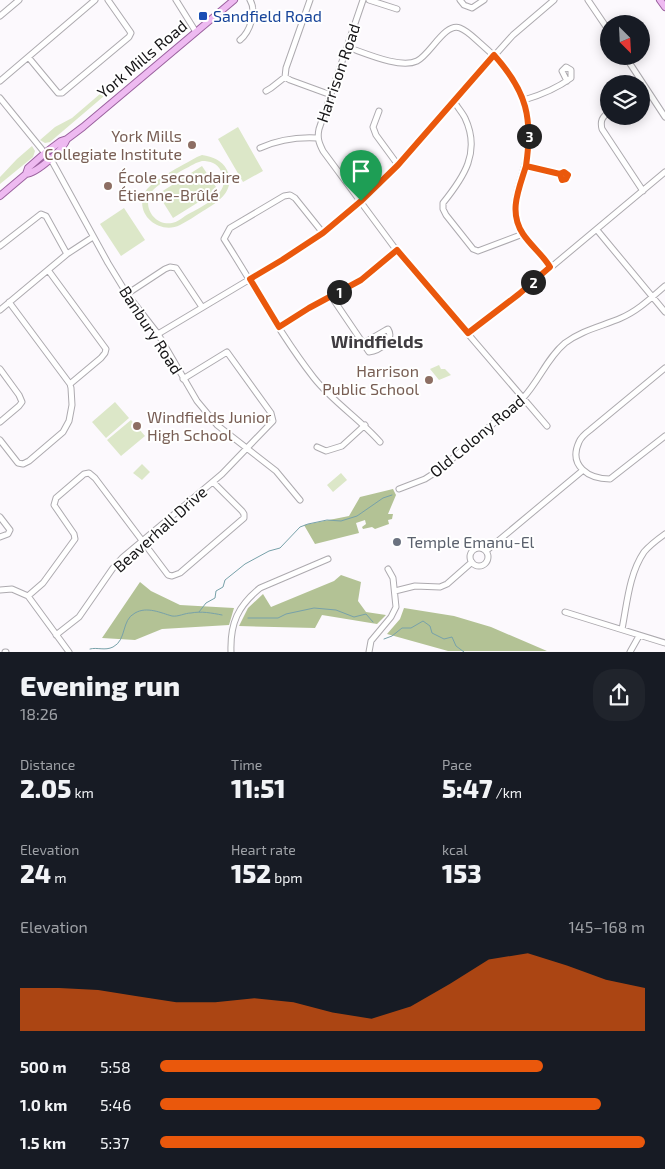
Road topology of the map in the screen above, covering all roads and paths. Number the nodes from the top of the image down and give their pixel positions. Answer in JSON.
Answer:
{"nodes":[{"id":1,"x":19,"y":0,"type":"edge"},
{"id":2,"x":95,"y":0,"type":"edge"},
{"id":3,"x":108,"y":0,"type":"edge"},
{"id":4,"x":176,"y":0,"type":"edge"},
{"id":5,"x":234,"y":0,"type":"edge"},
{"id":6,"x":250,"y":0,"type":"edge"},
{"id":7,"x":310,"y":0,"type":"edge"},
{"id":8,"x":363,"y":0,"type":"edge"},
{"id":9,"x":369,"y":0,"type":"edge"},
{"id":10,"x":460,"y":0,"type":"edge"},
{"id":11,"x":484,"y":0,"type":"edge"},
{"id":12,"x":554,"y":0,"type":"edge"},
{"id":13,"x":588,"y":0,"type":"edge"},
{"id":14,"x":660,"y":0,"type":"edge"},
{"id":15,"x":665,"y":7,"type":"edge"},
{"id":16,"x":397,"y":9,"type":"dead end"},
{"id":17,"x":0,"y":16,"type":"edge"},
{"id":18,"x":600,"y":18,"type":"edge"},
{"id":19,"x":196,"y":32,"type":"junction"},
{"id":20,"x":240,"y":40,"type":"dead end"},
{"id":21,"x":347,"y":47,"type":"junction"},
{"id":22,"x":494,"y":55,"type":"junction"},
{"id":23,"x":29,"y":58,"type":"junction"},
{"id":24,"x":285,"y":77,"type":"junction"},
{"id":25,"x":0,"y":81,"type":"edge"},
{"id":26,"x":567,"y":81,"type":"dead end"},
{"id":27,"x":266,"y":91,"type":"dead end"},
{"id":28,"x":331,"y":95,"type":"junction"},
{"id":29,"x":650,"y":95,"type":"edge"},
{"id":30,"x":0,"y":98,"type":"edge"},
{"id":31,"x":524,"y":100,"type":"junction"},
{"id":32,"x":454,"y":101,"type":"junction"},
{"id":33,"x":380,"y":111,"type":"dead end"},
{"id":34,"x":664,"y":114,"type":"edge"},
{"id":35,"x":601,"y":125,"type":"edge"},
{"id":36,"x":318,"y":138,"type":"junction"},
{"id":37,"x":67,"y":139,"type":"junction"},
{"id":38,"x":260,"y":148,"type":"dead end"},
{"id":39,"x":45,"y":153,"type":"junction"},
{"id":40,"x":50,"y":159,"type":"junction"},
{"id":41,"x":398,"y":165,"type":"junction"},
{"id":42,"x":526,"y":166,"type":"junction"},
{"id":43,"x":665,"y":172,"type":"edge"},
{"id":44,"x":26,"y":174,"type":"junction"},
{"id":45,"x":560,"y":174,"type":"dead end"},
{"id":46,"x":643,"y":191,"type":"junction"},
{"id":47,"x":0,"y":196,"type":"edge"},
{"id":48,"x":361,"y":201,"type":"junction"},
{"id":49,"x":597,"y":230,"type":"junction"},
{"id":50,"x":323,"y":233,"type":"junction"},
{"id":51,"x":523,"y":234,"type":"junction"},
{"id":52,"x":93,"y":237,"type":"junction"},
{"id":53,"x":0,"y":246,"type":"edge"},
{"id":54,"x":397,"y":250,"type":"junction"},
{"id":55,"x":67,"y":254,"type":"junction"},
{"id":56,"x":550,"y":267,"type":"junction"},
{"id":57,"x":48,"y":270,"type":"junction"},
{"id":58,"x":250,"y":279,"type":"junction"},
{"id":59,"x":665,"y":286,"type":"edge"},
{"id":60,"x":127,"y":294,"type":"junction"},
{"id":61,"x":330,"y":296,"type":"junction"},
{"id":62,"x":652,"y":297,"type":"junction"},
{"id":63,"x":9,"y":302,"type":"junction"},
{"id":64,"x":202,"y":306,"type":"junction"},
{"id":65,"x":0,"y":310,"type":"edge"},
{"id":66,"x":665,"y":312,"type":"edge"},
{"id":67,"x":279,"y":327,"type":"junction"},
{"id":68,"x":468,"y":333,"type":"junction"},
{"id":69,"x":158,"y":334,"type":"junction"},
{"id":70,"x":362,"y":344,"type":"junction"},
{"id":71,"x":665,"y":368,"type":"edge"},
{"id":72,"x":0,"y":369,"type":"edge"},
{"id":73,"x":183,"y":379,"type":"junction"},
{"id":74,"x":70,"y":384,"type":"junction"},
{"id":75,"x":523,"y":398,"type":"junction"},
{"id":76,"x":0,"y":422,"type":"edge"},
{"id":77,"x":365,"y":425,"type":"junction"},
{"id":78,"x":547,"y":426,"type":"dead end"},
{"id":79,"x":665,"y":436,"type":"edge"},
{"id":80,"x":0,"y":440,"type":"edge"},
{"id":81,"x":380,"y":442,"type":"dead end"},
{"id":82,"x":317,"y":447,"type":"dead end"},
{"id":83,"x":247,"y":448,"type":"junction"},
{"id":84,"x":582,"y":471,"type":"junction"},
{"id":85,"x":213,"y":482,"type":"junction"},
{"id":86,"x":398,"y":489,"type":"dead end"},
{"id":87,"x":300,"y":500,"type":"dead end"},
{"id":88,"x":0,"y":517,"type":"edge"},
{"id":89,"x":665,"y":534,"type":"edge"},
{"id":90,"x":0,"y":537,"type":"edge"},
{"id":91,"x":143,"y":540,"type":"junction"},
{"id":92,"x":486,"y":551,"type":"junction"},
{"id":93,"x":328,"y":559,"type":"dead end"},
{"id":94,"x":472,"y":562,"type":"junction"},
{"id":95,"x":388,"y":569,"type":"dead end"},
{"id":96,"x":0,"y":590,"type":"edge"},
{"id":97,"x":395,"y":592,"type":"junction"},
{"id":98,"x":28,"y":596,"type":"junction"},
{"id":99,"x":565,"y":612,"type":"dead end"},
{"id":100,"x":622,"y":629,"type":"junction"},
{"id":101,"x":56,"y":635,"type":"junction"},
{"id":102,"x":639,"y":636,"type":"junction"},
{"id":103,"x":665,"y":643,"type":"edge"},
{"id":104,"x":69,"y":652,"type":"edge"},
{"id":105,"x":230,"y":652,"type":"edge"},
{"id":106,"x":369,"y":652,"type":"edge"},
{"id":107,"x":630,"y":652,"type":"edge"}],
"edges":[{"from":1,"to":17,"type":"street"},
{"from":2,"to":23,"type":"street"},
{"from":3,"to":23,"type":"street"},
{"from":4,"to":19,"type":"street"},
{"from":5,"to":19,"type":"main road","name":"York Mills Road"},
{"from":6,"to":20,"type":"street"},
{"from":7,"to":24,"type":"street"},
{"from":8,"to":21,"type":"street","name":"Harrison Road"},
{"from":9,"to":16,"type":"street"},
{"from":10,"to":11,"type":"street"},
{"from":12,"to":22,"type":"street"},
{"from":13,"to":18,"type":"street"},
{"from":14,"to":15,"type":"main road"},
{"from":19,"to":37,"type":"main road","name":"York Mills Road"},
{"from":21,"to":22,"type":"street"},
{"from":21,"to":28,"type":"street","name":"Harrison Road"},
{"from":22,"to":31,"type":"street"},
{"from":22,"to":32,"type":"street"},
{"from":23,"to":25,"type":"street"},
{"from":24,"to":27,"type":"street"},
{"from":24,"to":28,"type":"street"},
{"from":26,"to":31,"type":"street"},
{"from":28,"to":36,"type":"street","name":"Harrison Road"},
{"from":29,"to":34,"type":"street"},
{"from":30,"to":39,"type":"street","name":"Banbury Road"},
{"from":31,"to":42,"type":"street"},
{"from":32,"to":41,"type":"street"},
{"from":32,"to":51,"type":"street"},
{"from":33,"to":41,"type":"street"},
{"from":35,"to":46,"type":"street"},
{"from":36,"to":38,"type":"street"},
{"from":36,"to":48,"type":"street","name":"Harrison Road"},
{"from":37,"to":39,"type":"main road","name":"York Mills Road"},
{"from":37,"to":40,"type":"main road","name":"York Mills Road"},
{"from":39,"to":40,"type":"street","name":"Banbury Road"},
{"from":39,"to":44,"type":"main road","name":"York Mills Road"},
{"from":40,"to":44,"type":"main road","name":"York Mills Road"},
{"from":40,"to":52,"type":"street","name":"Banbury Road"},
{"from":41,"to":48,"type":"street"},
{"from":42,"to":45,"type":"street"},
{"from":42,"to":51,"type":"street"},
{"from":43,"to":46,"type":"street"},
{"from":44,"to":47,"type":"main road","name":"York Mills Road"},
{"from":46,"to":49,"type":"street"},
{"from":48,"to":50,"type":"street"},
{"from":48,"to":54,"type":"street","name":"Harrison Road"},
{"from":49,"to":56,"type":"street"},
{"from":49,"to":62,"type":"street"},
{"from":50,"to":58,"type":"street"},
{"from":50,"to":58,"type":"street"},
{"from":51,"to":56,"type":"street"},
{"from":52,"to":55,"type":"street"},
{"from":52,"to":60,"type":"street","name":"Banbury Road"},
{"from":53,"to":55,"type":"street"},
{"from":54,"to":61,"type":"street"},
{"from":54,"to":68,"type":"street","name":"Harrison Road"},
{"from":55,"to":57,"type":"street"},
{"from":56,"to":68,"type":"street"},
{"from":57,"to":63,"type":"street"},
{"from":57,"to":74,"type":"street"},
{"from":58,"to":64,"type":"street"},
{"from":58,"to":67,"type":"street"},
{"from":59,"to":62,"type":"street","name":"Old Colony Road"},
{"from":60,"to":64,"type":"street"},
{"from":60,"to":69,"type":"street","name":"Banbury Road"},
{"from":61,"to":67,"type":"street"},
{"from":61,"to":70,"type":"street"},
{"from":62,"to":66,"type":"street"},
{"from":62,"to":75,"type":"street","name":"Old Colony Road"},
{"from":63,"to":65,"type":"street"},
{"from":63,"to":74,"type":"street"},
{"from":64,"to":69,"type":"street"},
{"from":67,"to":77,"type":"street"},
{"from":68,"to":75,"type":"street","name":"Harrison Road"},
{"from":69,"to":73,"type":"street","name":"Banbury Road"},
{"from":70,"to":70,"type":"street"},
{"from":71,"to":84,"type":"street"},
{"from":72,"to":76,"type":"street"},
{"from":73,"to":83,"type":"street","name":"Banbury Road"},
{"from":73,"to":83,"type":"street","name":"Beaverhall Drive"},
{"from":74,"to":80,"type":"street"},
{"from":75,"to":78,"type":"street","name":"Harrison Road"},
{"from":75,"to":86,"type":"street","name":"Old Colony Road"},
{"from":77,"to":81,"type":"street"},
{"from":77,"to":82,"type":"street"},
{"from":79,"to":84,"type":"street"},
{"from":83,"to":85,"type":"street","name":"Beaverhall Drive"},
{"from":83,"to":87,"type":"street","name":"Banbury Road"},
{"from":84,"to":92,"type":"street"},
{"from":85,"to":91,"type":"street","name":"Beaverhall Drive"},
{"from":85,"to":91,"type":"street"},
{"from":88,"to":90,"type":"street"},
{"from":89,"to":100,"type":"street"},
{"from":91,"to":98,"type":"street"},
{"from":91,"to":101,"type":"street","name":"Beaverhall Drive"},
{"from":92,"to":94,"type":"street"},
{"from":92,"to":94,"type":"street"},
{"from":93,"to":105,"type":"street"},
{"from":94,"to":97,"type":"street"},
{"from":95,"to":97,"type":"street"},
{"from":96,"to":98,"type":"street"},
{"from":97,"to":106,"type":"street"},
{"from":98,"to":101,"type":"street"},
{"from":99,"to":100,"type":"street"},
{"from":100,"to":102,"type":"street"},
{"from":101,"to":104,"type":"street"},
{"from":102,"to":103,"type":"street"},
{"from":102,"to":107,"type":"street"}]}
